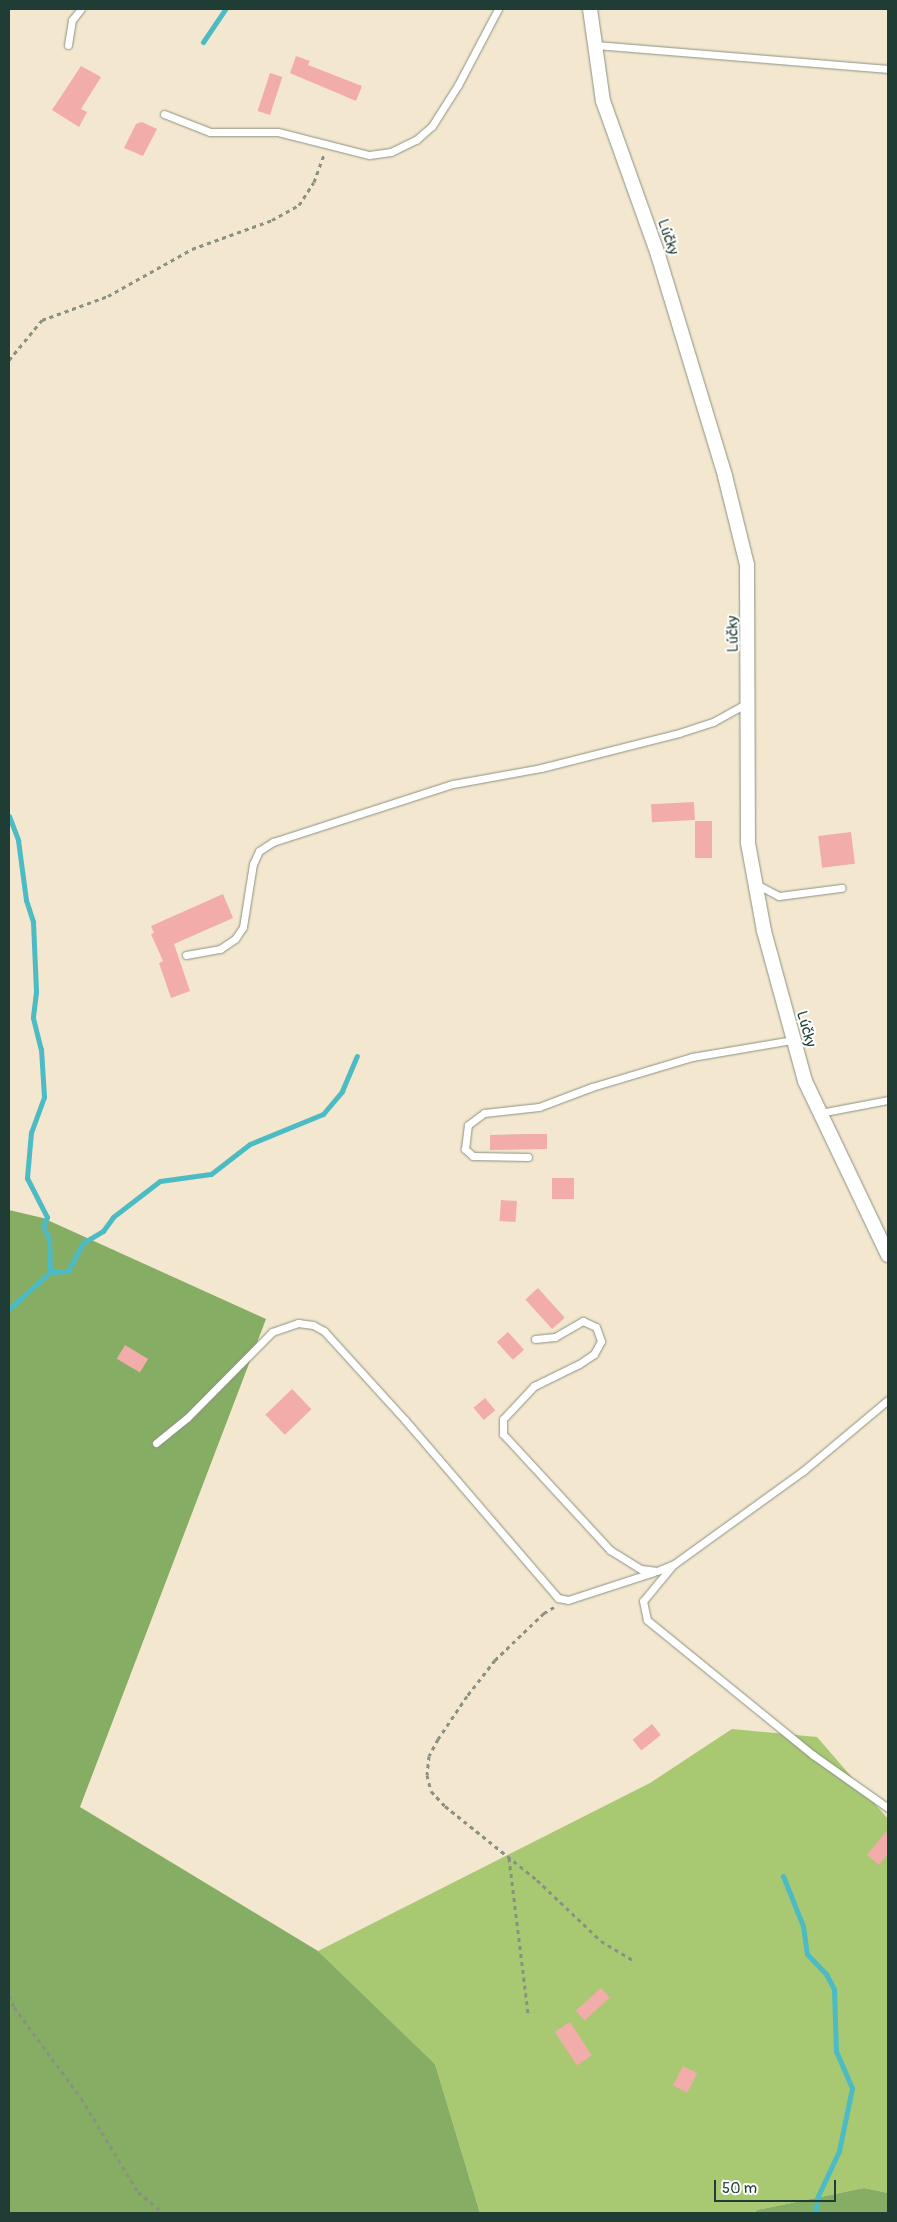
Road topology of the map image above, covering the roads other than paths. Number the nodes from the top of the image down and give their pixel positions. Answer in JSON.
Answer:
{"nodes":[{"id":1,"x":81,"y":9,"type":"edge"},
{"id":2,"x":498,"y":9,"type":"edge"},
{"id":3,"x":590,"y":9,"type":"edge"},
{"id":4,"x":68,"y":45,"type":"dead end"},
{"id":5,"x":596,"y":45,"type":"junction"},
{"id":6,"x":888,"y":69,"type":"edge"},
{"id":7,"x":164,"y":114,"type":"dead end"},
{"id":8,"x":750,"y":702,"type":"junction"},
{"id":9,"x":754,"y":882,"type":"junction"},
{"id":10,"x":841,"y":888,"type":"dead end"},
{"id":11,"x":186,"y":955,"type":"dead end"},
{"id":12,"x":792,"y":1040,"type":"junction"},
{"id":13,"x":888,"y":1100,"type":"edge"},
{"id":14,"x":820,"y":1113,"type":"junction"},
{"id":15,"x":528,"y":1157,"type":"dead end"},
{"id":16,"x":888,"y":1255,"type":"edge"},
{"id":17,"x":535,"y":1339,"type":"dead end"},
{"id":18,"x":888,"y":1400,"type":"edge"},
{"id":19,"x":156,"y":1443,"type":"dead end"},
{"id":20,"x":674,"y":1564,"type":"junction"},
{"id":21,"x":657,"y":1571,"type":"junction"},
{"id":22,"x":888,"y":1808,"type":"edge"}],
"edges":[{"from":1,"to":4,"type":"lane"},
{"from":2,"to":7,"type":"lane"},
{"from":3,"to":5,"type":"street","name":"Lúčky"},
{"from":5,"to":6,"type":"lane"},
{"from":5,"to":8,"type":"street","name":"Lúčky"},
{"from":8,"to":9,"type":"street","name":"Lúčky"},
{"from":8,"to":11,"type":"lane"},
{"from":9,"to":10,"type":"lane"},
{"from":9,"to":12,"type":"street","name":"Lúčky"},
{"from":12,"to":14,"type":"street","name":"Lúčky"},
{"from":12,"to":15,"type":"lane"},
{"from":13,"to":14,"type":"lane"},
{"from":14,"to":16,"type":"street","name":"Lúčky"},
{"from":17,"to":21,"type":"lane"},
{"from":18,"to":20,"type":"lane"},
{"from":19,"to":21,"type":"lane"},
{"from":20,"to":21,"type":"lane"},
{"from":20,"to":22,"type":"lane"}]}
